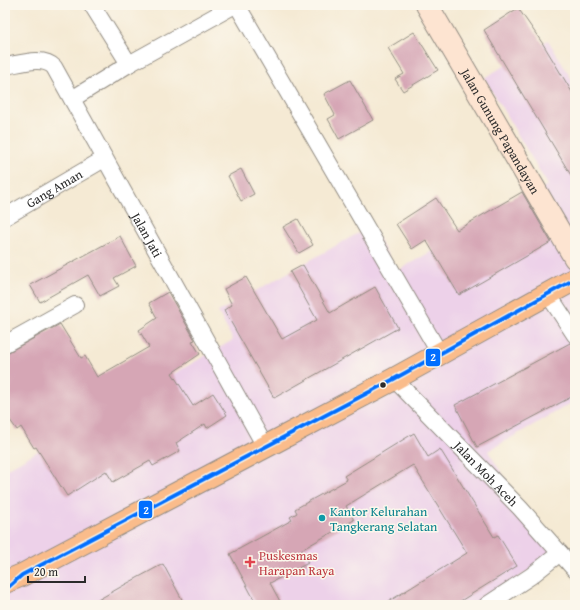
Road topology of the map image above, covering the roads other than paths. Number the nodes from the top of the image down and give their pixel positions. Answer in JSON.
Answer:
{"nodes":[{"id":1,"x":92,"y":5,"type":"edge"},
{"id":2,"x":236,"y":5,"type":"edge"},
{"id":3,"x":427,"y":5,"type":"edge"},
{"id":4,"x":129,"y":64,"type":"junction"},
{"id":5,"x":5,"y":66,"type":"edge"},
{"id":6,"x":72,"y":99,"type":"junction"},
{"id":7,"x":104,"y":159,"type":"junction"},
{"id":8,"x":5,"y":217,"type":"edge"},
{"id":9,"x":575,"y":258,"type":"edge"},
{"id":10,"x":575,"y":279,"type":"edge"},
{"id":11,"x":548,"y":294,"type":"junction"},
{"id":12,"x":74,"y":305,"type":"dead end"},
{"id":13,"x":575,"y":335,"type":"edge"},
{"id":14,"x":5,"y":344,"type":"edge"},
{"id":15,"x":440,"y":354,"type":"junction"},
{"id":16,"x":394,"y":379,"type":"junction"},
{"id":17,"x":266,"y":448,"type":"junction"},
{"id":18,"x":560,"y":553,"type":"junction"},
{"id":19,"x":575,"y":570,"type":"edge"},
{"id":20,"x":14,"y":579,"type":"edge"},
{"id":21,"x":5,"y":590,"type":"edge"},
{"id":22,"x":487,"y":605,"type":"edge"}],
"edges":[{"from":1,"to":4,"type":"street"},
{"from":2,"to":4,"type":"street"},
{"from":2,"to":15,"type":"street"},
{"from":3,"to":9,"type":"street","name":"Jalan Gunung Papandayan"},
{"from":4,"to":6,"type":"street"},
{"from":5,"to":6,"type":"street","name":"Jalan Jati"},
{"from":6,"to":7,"type":"street","name":"Jalan Jati"},
{"from":7,"to":8,"type":"street","name":"Gang Aman"},
{"from":7,"to":17,"type":"street","name":"Jalan Jati"},
{"from":10,"to":11,"type":"main road"},
{"from":11,"to":13,"type":"street"},
{"from":11,"to":15,"type":"main road"},
{"from":12,"to":14,"type":"street"},
{"from":15,"to":16,"type":"main road"},
{"from":16,"to":17,"type":"main road"},
{"from":16,"to":18,"type":"street","name":"Jalan Moh Aceh"},
{"from":17,"to":20,"type":"main road"},
{"from":18,"to":19,"type":"street","name":"Jalan Moh Aceh"},
{"from":18,"to":22,"type":"street"},
{"from":20,"to":21,"type":"main road"}]}
